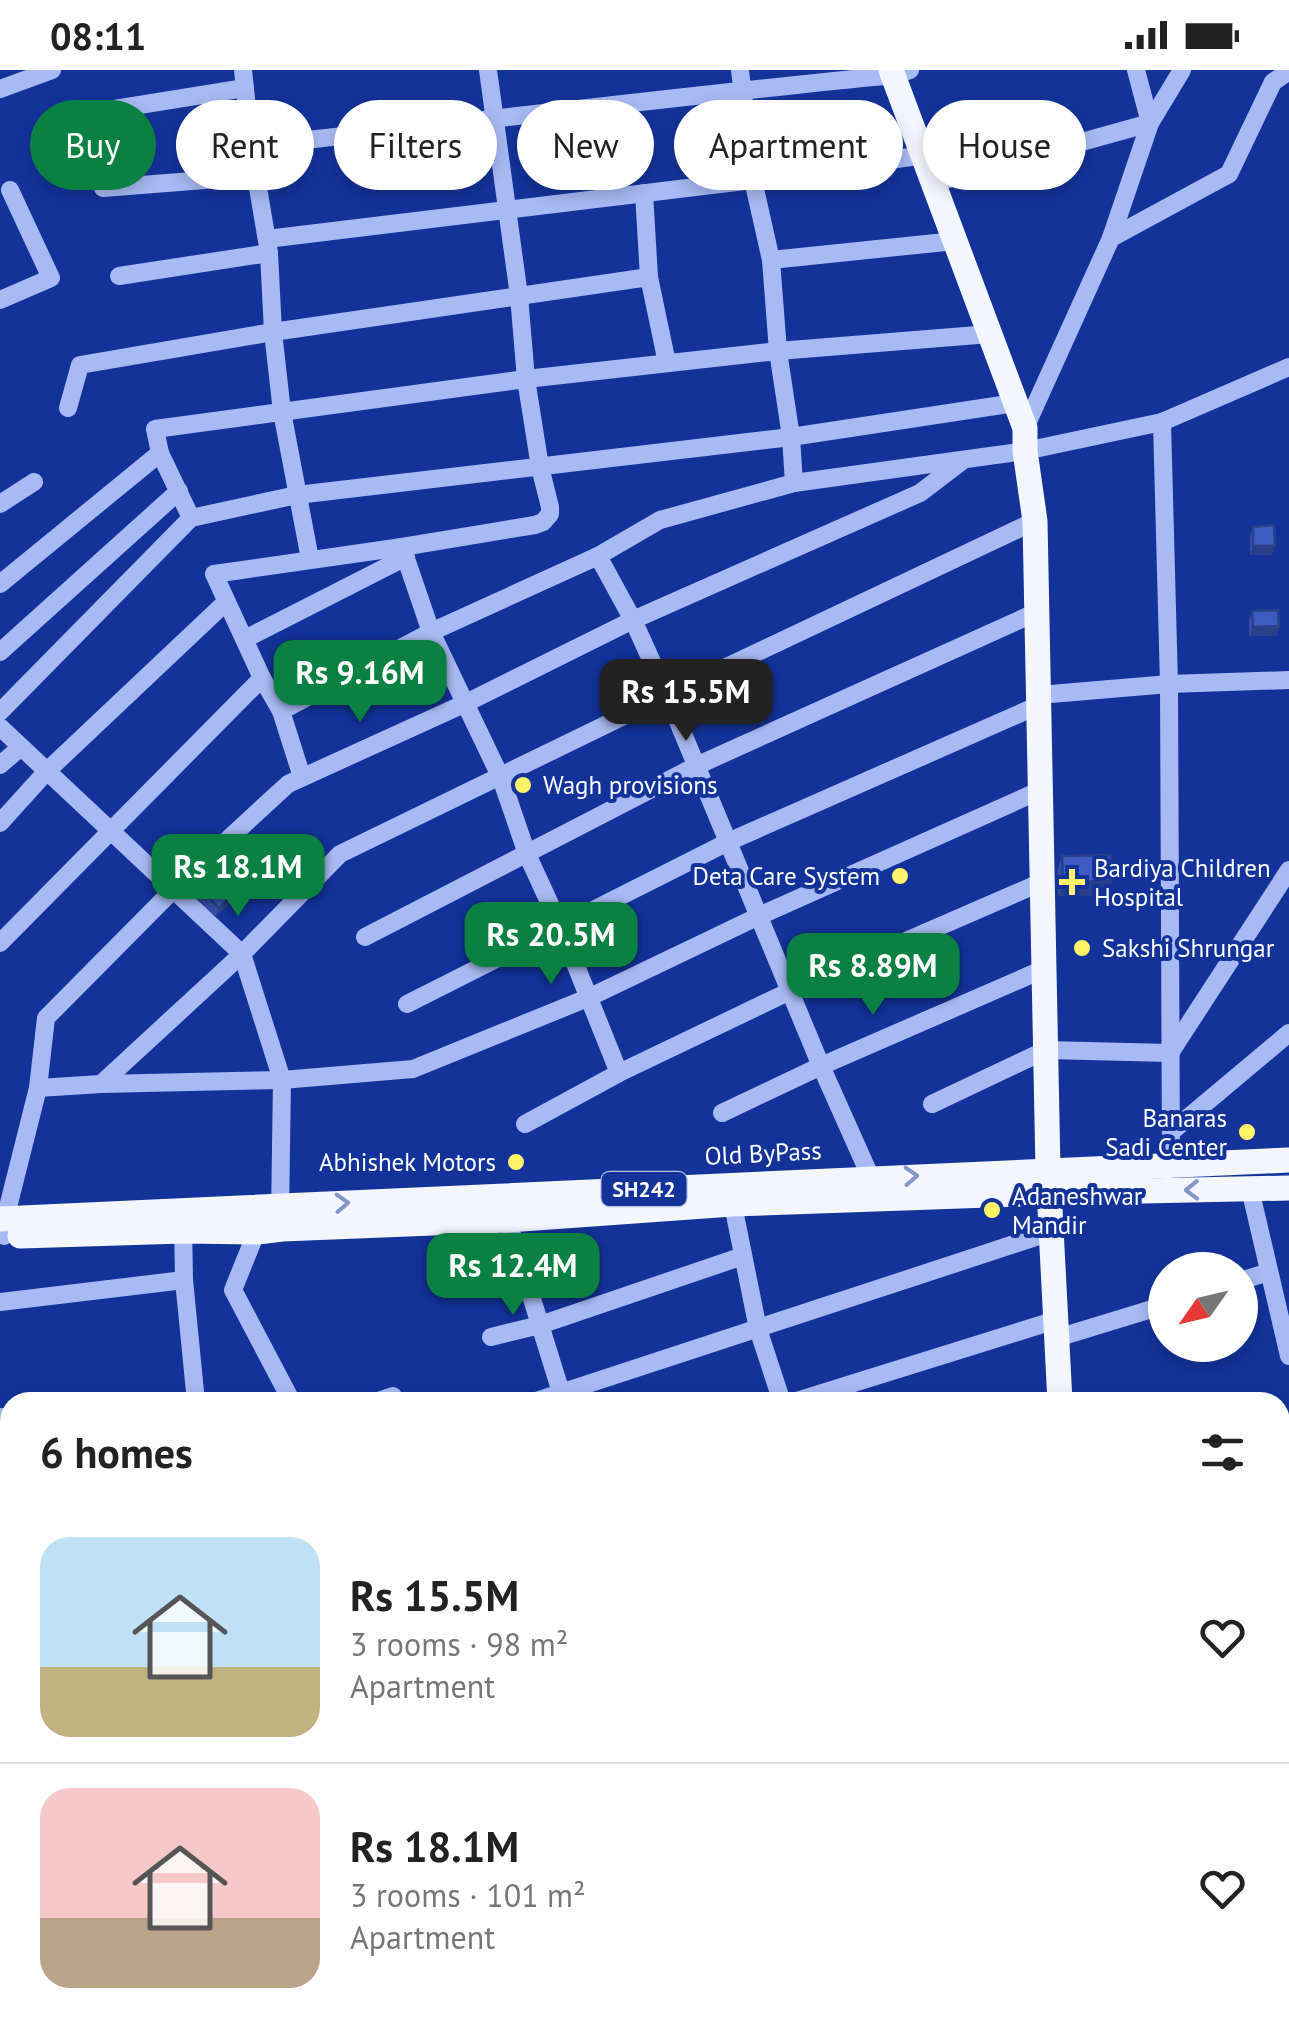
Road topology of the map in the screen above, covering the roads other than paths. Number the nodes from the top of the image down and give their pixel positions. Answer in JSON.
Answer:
{"nodes":[{"id":1,"x":52,"y":70,"type":"edge"},
{"id":2,"x":488,"y":70,"type":"edge"},
{"id":3,"x":740,"y":70,"type":"edge"},
{"id":4,"x":1136,"y":70,"type":"edge"},
{"id":5,"x":1182,"y":70,"type":"edge"},
{"id":6,"x":1289,"y":71,"type":"edge"},
{"id":7,"x":898,"y":72,"type":"edge"},
{"id":8,"x":244,"y":79,"type":"edge"},
{"id":9,"x":0,"y":89,"type":"edge"},
{"id":10,"x":742,"y":90,"type":"junction"},
{"id":11,"x":151,"y":100,"type":"edge"},
{"id":12,"x":493,"y":100,"type":"edge"},
{"id":13,"x":743,"y":100,"type":"edge"},
{"id":14,"x":497,"y":120,"type":"edge"},
{"id":15,"x":1150,"y":123,"type":"junction"},
{"id":16,"x":497,"y":129,"type":"edge"},
{"id":17,"x":1086,"y":141,"type":"edge"},
{"id":18,"x":923,"y":152,"type":"edge"},
{"id":19,"x":674,"y":189,"type":"edge"},
{"id":20,"x":10,"y":190,"type":"dead end"},
{"id":21,"x":258,"y":190,"type":"edge"},
{"id":22,"x":755,"y":190,"type":"edge"},
{"id":23,"x":937,"y":190,"type":"edge"},
{"id":24,"x":644,"y":193,"type":"junction"},
{"id":25,"x":506,"y":210,"type":"junction"},
{"id":26,"x":1111,"y":238,"type":"junction"},
{"id":27,"x":956,"y":241,"type":"junction"},
{"id":28,"x":268,"y":246,"type":"junction"},
{"id":29,"x":771,"y":260,"type":"junction"},
{"id":30,"x":118,"y":276,"type":"dead end"},
{"id":31,"x":649,"y":278,"type":"junction"},
{"id":32,"x":519,"y":296,"type":"junction"},
{"id":33,"x":0,"y":300,"type":"edge"},
{"id":34,"x":273,"y":332,"type":"junction"},
{"id":35,"x":990,"y":334,"type":"junction"},
{"id":36,"x":778,"y":351,"type":"junction"},
{"id":37,"x":668,"y":362,"type":"junction"},
{"id":38,"x":1289,"y":367,"type":"edge"},
{"id":39,"x":526,"y":378,"type":"junction"},
{"id":40,"x":1015,"y":403,"type":"junction"},
{"id":41,"x":68,"y":408,"type":"dead end"},
{"id":42,"x":282,"y":412,"type":"junction"},
{"id":43,"x":1162,"y":422,"type":"junction"},
{"id":44,"x":792,"y":436,"type":"junction"},
{"id":45,"x":1025,"y":440,"type":"junction"},
{"id":46,"x":160,"y":453,"type":"junction"},
{"id":47,"x":962,"y":461,"type":"junction"},
{"id":48,"x":540,"y":467,"type":"junction"},
{"id":49,"x":34,"y":482,"type":"dead end"},
{"id":50,"x":794,"y":483,"type":"junction"},
{"id":51,"x":178,"y":492,"type":"junction"},
{"id":52,"x":297,"y":494,"type":"junction"},
{"id":53,"x":0,"y":504,"type":"edge"},
{"id":54,"x":191,"y":518,"type":"junction"},
{"id":55,"x":1035,"y":521,"type":"junction"},
{"id":56,"x":404,"y":552,"type":"junction"},
{"id":57,"x":598,"y":556,"type":"junction"},
{"id":58,"x":310,"y":559,"type":"junction"},
{"id":59,"x":0,"y":584,"type":"edge"},
{"id":60,"x":226,"y":602,"type":"junction"},
{"id":61,"x":1037,"y":612,"type":"junction"},
{"id":62,"x":633,"y":620,"type":"junction"},
{"id":63,"x":431,"y":632,"type":"junction"},
{"id":64,"x":245,"y":640,"type":"junction"},
{"id":65,"x":0,"y":652,"type":"edge"},
{"id":66,"x":262,"y":678,"type":"junction"},
{"id":67,"x":1289,"y":680,"type":"edge"},
{"id":68,"x":1168,"y":684,"type":"junction"},
{"id":69,"x":668,"y":695,"type":"junction"},
{"id":70,"x":1039,"y":700,"type":"junction"},
{"id":71,"x":466,"y":703,"type":"junction"},
{"id":72,"x":281,"y":711,"type":"junction"},
{"id":73,"x":0,"y":712,"type":"edge"},
{"id":74,"x":0,"y":727,"type":"edge"},
{"id":75,"x":21,"y":747,"type":"junction"},
{"id":76,"x":0,"y":765,"type":"edge"},
{"id":77,"x":696,"y":766,"type":"junction"},
{"id":78,"x":47,"y":771,"type":"junction"},
{"id":79,"x":302,"y":778,"type":"junction"},
{"id":80,"x":501,"y":778,"type":"junction"},
{"id":81,"x":1041,"y":790,"type":"junction"},
{"id":82,"x":0,"y":823,"type":"edge"},
{"id":83,"x":111,"y":829,"type":"junction"},
{"id":84,"x":728,"y":842,"type":"junction"},
{"id":85,"x":527,"y":854,"type":"junction"},
{"id":86,"x":1289,"y":870,"type":"edge"},
{"id":87,"x":1042,"y":882,"type":"junction"},
{"id":88,"x":173,"y":890,"type":"junction"},
{"id":89,"x":758,"y":916,"type":"junction"},
{"id":90,"x":560,"y":926,"type":"junction"},
{"id":91,"x":366,"y":937,"type":"dead end"},
{"id":92,"x":0,"y":943,"type":"edge"},
{"id":93,"x":242,"y":954,"type":"junction"},
{"id":94,"x":1044,"y":969,"type":"junction"},
{"id":95,"x":790,"y":991,"type":"junction"},
{"id":96,"x":590,"y":997,"type":"junction"},
{"id":97,"x":407,"y":1004,"type":"dead end"},
{"id":98,"x":1289,"y":1033,"type":"edge"},
{"id":99,"x":1046,"y":1050,"type":"junction"},
{"id":100,"x":1170,"y":1054,"type":"junction"},
{"id":101,"x":821,"y":1066,"type":"junction"},
{"id":102,"x":619,"y":1073,"type":"junction"},
{"id":103,"x":282,"y":1080,"type":"junction"},
{"id":104,"x":101,"y":1084,"type":"junction"},
{"id":105,"x":38,"y":1088,"type":"junction"},
{"id":106,"x":932,"y":1104,"type":"dead end"},
{"id":107,"x":722,"y":1113,"type":"dead end"},
{"id":108,"x":525,"y":1124,"type":"dead end"},
{"id":109,"x":1171,"y":1132,"type":"junction"},
{"id":110,"x":1289,"y":1160,"type":"edge"},
{"id":111,"x":1172,"y":1165,"type":"junction"},
{"id":112,"x":1049,"y":1182,"type":"junction"},
{"id":113,"x":876,"y":1188,"type":"junction"},
{"id":114,"x":1289,"y":1188,"type":"edge"},
{"id":115,"x":1250,"y":1189,"type":"junction"},
{"id":116,"x":731,"y":1194,"type":"junction"},
{"id":117,"x":504,"y":1208,"type":"junction"},
{"id":118,"x":271,"y":1219,"type":"junction"},
{"id":119,"x":182,"y":1221,"type":"junction"},
{"id":120,"x":2,"y":1228,"type":"edge"},
{"id":121,"x":1052,"y":1232,"type":"junction"},
{"id":122,"x":743,"y":1256,"type":"junction"},
{"id":123,"x":1269,"y":1272,"type":"junction"},
{"id":124,"x":1258,"y":1275,"type":"edge"},
{"id":125,"x":184,"y":1280,"type":"junction"},
{"id":126,"x":0,"y":1302,"type":"edge"},
{"id":127,"x":1148,"y":1308,"type":"edge"},
{"id":128,"x":540,"y":1325,"type":"junction"},
{"id":129,"x":1056,"y":1329,"type":"junction"},
{"id":130,"x":758,"y":1330,"type":"junction"},
{"id":131,"x":490,"y":1336,"type":"dead end"},
{"id":132,"x":1289,"y":1356,"type":"edge"},
{"id":133,"x":195,"y":1392,"type":"edge"},
{"id":134,"x":287,"y":1392,"type":"edge"},
{"id":135,"x":561,"y":1392,"type":"edge"},
{"id":136,"x":580,"y":1392,"type":"edge"},
{"id":137,"x":779,"y":1392,"type":"edge"},
{"id":138,"x":829,"y":1392,"type":"edge"},
{"id":139,"x":1059,"y":1392,"type":"edge"}],
"edges":[{"from":1,"to":9,"type":"street"},
{"from":2,"to":12,"type":"street"},
{"from":3,"to":10,"type":"street"},
{"from":4,"to":15,"type":"street"},
{"from":5,"to":15,"type":"street"},
{"from":6,"to":26,"type":"street"},
{"from":7,"to":10,"type":"street"},
{"from":7,"to":18,"type":"main road"},
{"from":8,"to":11,"type":"street"},
{"from":10,"to":13,"type":"street"},
{"from":10,"to":14,"type":"street"},
{"from":15,"to":17,"type":"street"},
{"from":15,"to":26,"type":"street"},
{"from":16,"to":25,"type":"street"},
{"from":19,"to":24,"type":"street"},
{"from":20,"to":33,"type":"street"},
{"from":21,"to":28,"type":"street"},
{"from":22,"to":29,"type":"street"},
{"from":23,"to":27,"type":"main road"},
{"from":24,"to":25,"type":"street"},
{"from":24,"to":31,"type":"street"},
{"from":25,"to":28,"type":"street"},
{"from":25,"to":32,"type":"street"},
{"from":26,"to":45,"type":"street"},
{"from":27,"to":29,"type":"street"},
{"from":27,"to":35,"type":"main road"},
{"from":28,"to":30,"type":"street"},
{"from":28,"to":34,"type":"street"},
{"from":29,"to":36,"type":"street"},
{"from":31,"to":32,"type":"street"},
{"from":31,"to":37,"type":"street"},
{"from":32,"to":34,"type":"street"},
{"from":32,"to":39,"type":"street"},
{"from":34,"to":41,"type":"street"},
{"from":34,"to":42,"type":"street"},
{"from":35,"to":36,"type":"street"},
{"from":35,"to":40,"type":"main road"},
{"from":36,"to":37,"type":"street"},
{"from":36,"to":44,"type":"street"},
{"from":37,"to":39,"type":"street"},
{"from":38,"to":43,"type":"street"},
{"from":39,"to":42,"type":"street"},
{"from":39,"to":48,"type":"street"},
{"from":40,"to":44,"type":"street"},
{"from":40,"to":45,"type":"main road"},
{"from":42,"to":46,"type":"street"},
{"from":42,"to":52,"type":"street"},
{"from":43,"to":45,"type":"street"},
{"from":43,"to":68,"type":"street"},
{"from":44,"to":48,"type":"street"},
{"from":44,"to":50,"type":"street"},
{"from":45,"to":47,"type":"street"},
{"from":45,"to":55,"type":"main road"},
{"from":46,"to":51,"type":"street"},
{"from":46,"to":59,"type":"street"},
{"from":47,"to":50,"type":"street"},
{"from":47,"to":62,"type":"street"},
{"from":48,"to":52,"type":"street"},
{"from":48,"to":56,"type":"street"},
{"from":49,"to":53,"type":"street"},
{"from":50,"to":57,"type":"street"},
{"from":51,"to":54,"type":"street"},
{"from":51,"to":65,"type":"street"},
{"from":52,"to":54,"type":"street"},
{"from":52,"to":58,"type":"street"},
{"from":54,"to":73,"type":"street"},
{"from":55,"to":61,"type":"main road"},
{"from":55,"to":69,"type":"street"},
{"from":56,"to":58,"type":"street"},
{"from":56,"to":63,"type":"street"},
{"from":56,"to":64,"type":"street"},
{"from":57,"to":62,"type":"street"},
{"from":57,"to":63,"type":"street"},
{"from":58,"to":60,"type":"street"},
{"from":60,"to":64,"type":"street"},
{"from":60,"to":78,"type":"street"},
{"from":61,"to":70,"type":"main road"},
{"from":61,"to":77,"type":"street"},
{"from":62,"to":69,"type":"street"},
{"from":62,"to":71,"type":"street"},
{"from":63,"to":71,"type":"street"},
{"from":63,"to":72,"type":"street"},
{"from":64,"to":66,"type":"street"},
{"from":66,"to":72,"type":"street"},
{"from":66,"to":83,"type":"street"},
{"from":67,"to":68,"type":"street"},
{"from":68,"to":70,"type":"street"},
{"from":68,"to":100,"type":"street"},
{"from":69,"to":77,"type":"street"},
{"from":69,"to":80,"type":"street"},
{"from":70,"to":81,"type":"main road"},
{"from":70,"to":84,"type":"street"},
{"from":71,"to":79,"type":"street"},
{"from":71,"to":80,"type":"street"},
{"from":72,"to":79,"type":"street"},
{"from":74,"to":75,"type":"street"},
{"from":75,"to":76,"type":"street"},
{"from":75,"to":78,"type":"street"},
{"from":77,"to":84,"type":"street"},
{"from":77,"to":85,"type":"street"},
{"from":78,"to":82,"type":"street"},
{"from":78,"to":83,"type":"street"},
{"from":79,"to":88,"type":"street"},
{"from":80,"to":85,"type":"street"},
{"from":80,"to":93,"type":"street"},
{"from":81,"to":87,"type":"main road"},
{"from":81,"to":89,"type":"street"},
{"from":83,"to":88,"type":"street"},
{"from":83,"to":92,"type":"street"},
{"from":84,"to":89,"type":"street"},
{"from":84,"to":90,"type":"street"},
{"from":85,"to":90,"type":"street"},
{"from":85,"to":91,"type":"street"},
{"from":86,"to":100,"type":"street"},
{"from":87,"to":94,"type":"main road"},
{"from":87,"to":95,"type":"street"},
{"from":88,"to":93,"type":"street"},
{"from":88,"to":105,"type":"street"},
{"from":89,"to":95,"type":"street"},
{"from":89,"to":96,"type":"street"},
{"from":90,"to":96,"type":"street"},
{"from":90,"to":97,"type":"street"},
{"from":93,"to":103,"type":"street"},
{"from":93,"to":104,"type":"street"},
{"from":94,"to":99,"type":"main road"},
{"from":94,"to":101,"type":"street"},
{"from":95,"to":101,"type":"street"},
{"from":95,"to":102,"type":"street"},
{"from":96,"to":102,"type":"street"},
{"from":96,"to":103,"type":"street"},
{"from":98,"to":109,"type":"street"},
{"from":99,"to":100,"type":"street"},
{"from":99,"to":106,"type":"street"},
{"from":99,"to":112,"type":"main road"},
{"from":100,"to":109,"type":"street"},
{"from":101,"to":107,"type":"street"},
{"from":101,"to":113,"type":"street"},
{"from":102,"to":108,"type":"street"},
{"from":103,"to":104,"type":"street"},
{"from":103,"to":118,"type":"street"},
{"from":104,"to":105,"type":"street"},
{"from":105,"to":120,"type":"street"},
{"from":109,"to":111,"type":"street"},
{"from":110,"to":111,"type":"main road","name":"Old ByPass","number":"SH242"},
{"from":111,"to":112,"type":"main road","name":"Old ByPass","number":"SH242"},
{"from":112,"to":113,"type":"main road","name":"Old ByPass","number":"SH242"},
{"from":115,"to":112,"type":"main road","name":"Old ByPass","number":"SH242","one_way":true},
{"from":112,"to":121,"type":"main road"},
{"from":113,"to":116,"type":"main road","name":"Old ByPass","number":"SH242"},
{"from":114,"to":115,"type":"main road","name":"Old ByPass","number":"SH242"},
{"from":115,"to":123,"type":"street"},
{"from":116,"to":117,"type":"main road","name":"Old ByPass","number":"SH242"},
{"from":116,"to":122,"type":"street"},
{"from":117,"to":118,"type":"main road","name":"Old ByPass","number":"SH242"},
{"from":117,"to":128,"type":"street"},
{"from":118,"to":119,"type":"main road","name":"Old ByPass","number":"SH242"},
{"from":118,"to":134,"type":"street"},
{"from":119,"to":120,"type":"main road","name":"Old ByPass","number":"SH242"},
{"from":119,"to":125,"type":"street"},
{"from":121,"to":129,"type":"main road"},
{"from":121,"to":130,"type":"street"},
{"from":122,"to":128,"type":"street"},
{"from":122,"to":130,"type":"street"},
{"from":123,"to":124,"type":"street"},
{"from":123,"to":132,"type":"street"},
{"from":125,"to":126,"type":"street"},
{"from":125,"to":133,"type":"street"},
{"from":127,"to":129,"type":"street"},
{"from":128,"to":131,"type":"street"},
{"from":128,"to":135,"type":"street"},
{"from":129,"to":138,"type":"street"},
{"from":129,"to":139,"type":"main road"},
{"from":130,"to":136,"type":"street"},
{"from":130,"to":137,"type":"street"}]}
